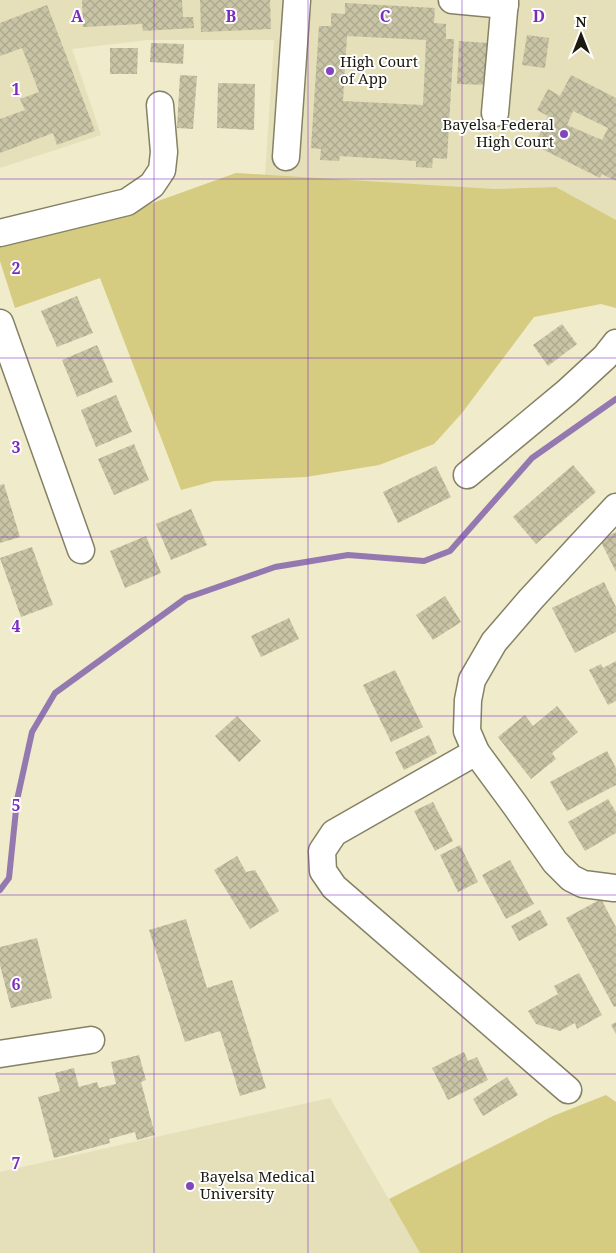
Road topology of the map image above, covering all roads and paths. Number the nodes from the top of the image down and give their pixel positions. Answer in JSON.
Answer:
{"nodes":[{"id":1,"x":297,"y":0,"type":"edge"},
{"id":2,"x":452,"y":0,"type":"edge"},
{"id":3,"x":505,"y":3,"type":"edge"},
{"id":4,"x":160,"y":105,"type":"dead end"},
{"id":5,"x":495,"y":113,"type":"dead end"},
{"id":6,"x":286,"y":157,"type":"dead end"},
{"id":7,"x":0,"y":233,"type":"edge"},
{"id":8,"x":0,"y":323,"type":"edge"},
{"id":9,"x":616,"y":343,"type":"edge"},
{"id":10,"x":467,"y":474,"type":"dead end"},
{"id":11,"x":616,"y":507,"type":"edge"},
{"id":12,"x":81,"y":550,"type":"dead end"},
{"id":13,"x":476,"y":752,"type":"junction"},
{"id":14,"x":614,"y":888,"type":"dead end"},
{"id":15,"x":91,"y":1040,"type":"dead end"},
{"id":16,"x":0,"y":1054,"type":"edge"},
{"id":17,"x":568,"y":1090,"type":"dead end"}],
"edges":[{"from":1,"to":6,"type":"street"},
{"from":2,"to":3,"type":"street"},
{"from":3,"to":5,"type":"street"},
{"from":4,"to":7,"type":"street"},
{"from":8,"to":12,"type":"street"},
{"from":9,"to":10,"type":"street"},
{"from":11,"to":13,"type":"street"},
{"from":13,"to":14,"type":"street"},
{"from":13,"to":17,"type":"street"},
{"from":15,"to":16,"type":"street"}]}
